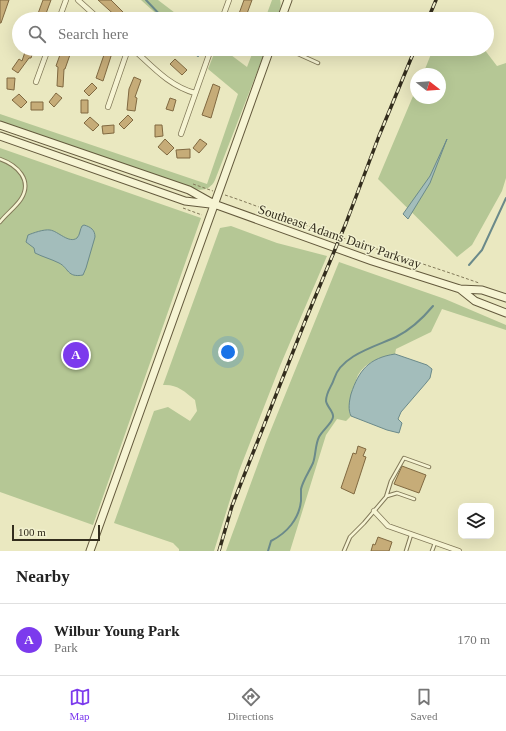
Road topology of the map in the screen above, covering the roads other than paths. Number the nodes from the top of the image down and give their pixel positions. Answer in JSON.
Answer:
{"nodes":[{"id":1,"x":66,"y":0,"type":"edge"},
{"id":2,"x":78,"y":0,"type":"edge"},
{"id":3,"x":229,"y":0,"type":"edge"},
{"id":4,"x":288,"y":0,"type":"edge"},
{"id":5,"x":62,"y":12,"type":"edge"},
{"id":6,"x":91,"y":12,"type":"edge"},
{"id":7,"x":225,"y":12,"type":"edge"},
{"id":8,"x":284,"y":12,"type":"edge"},
{"id":9,"x":45,"y":56,"type":"edge"},
{"id":10,"x":126,"y":56,"type":"edge"},
{"id":11,"x":141,"y":56,"type":"edge"},
{"id":12,"x":209,"y":56,"type":"edge"},
{"id":13,"x":267,"y":56,"type":"edge"},
{"id":14,"x":302,"y":56,"type":"edge"},
{"id":15,"x":318,"y":63,"type":"dead end"},
{"id":16,"x":36,"y":82,"type":"dead end"},
{"id":17,"x":195,"y":94,"type":"junction"},
{"id":18,"x":108,"y":107,"type":"dead end"},
{"id":19,"x":0,"y":125,"type":"edge"},
{"id":20,"x":181,"y":134,"type":"dead end"},
{"id":21,"x":0,"y":136,"type":"edge"},
{"id":22,"x":0,"y":159,"type":"edge"},
{"id":23,"x":214,"y":204,"type":"junction"},
{"id":24,"x":0,"y":222,"type":"edge"},
{"id":25,"x":460,"y":289,"type":"junction"},
{"id":26,"x":506,"y":298,"type":"edge"},
{"id":27,"x":506,"y":313,"type":"edge"},
{"id":28,"x":429,"y":467,"type":"dead end"},
{"id":29,"x":386,"y":496,"type":"junction"},
{"id":30,"x":414,"y":499,"type":"dead end"},
{"id":31,"x":374,"y":511,"type":"junction"},
{"id":32,"x":411,"y":534,"type":"junction"},
{"id":33,"x":435,"y":543,"type":"junction"},
{"id":34,"x":90,"y":551,"type":"edge"},
{"id":35,"x":344,"y":551,"type":"edge"},
{"id":36,"x":406,"y":551,"type":"edge"},
{"id":37,"x":432,"y":551,"type":"edge"},
{"id":38,"x":458,"y":551,"type":"edge"}],
"edges":[{"from":1,"to":5,"type":"street"},
{"from":2,"to":6,"type":"street"},
{"from":3,"to":7,"type":"street"},
{"from":4,"to":8,"type":"main road"},
{"from":9,"to":16,"type":"street"},
{"from":10,"to":18,"type":"street"},
{"from":11,"to":17,"type":"street"},
{"from":12,"to":17,"type":"street"},
{"from":13,"to":23,"type":"main road"},
{"from":14,"to":15,"type":"lane"},
{"from":17,"to":20,"type":"street"},
{"from":19,"to":23,"type":"main road","name":"Southeast Adams Dairy Parkway"},
{"from":21,"to":23,"type":"main road","name":"Southeast Adams Dairy Parkway"},
{"from":22,"to":24,"type":"lane"},
{"from":23,"to":25,"type":"main road","name":"Southeast Adams Dairy Parkway"},
{"from":23,"to":34,"type":"main road"},
{"from":25,"to":26,"type":"main road","name":"Southeast Adams Dairy Parkway"},
{"from":25,"to":27,"type":"main road","name":"Southeast Adams Dairy Parkway"},
{"from":28,"to":29,"type":"lane"},
{"from":29,"to":30,"type":"lane"},
{"from":29,"to":31,"type":"lane"},
{"from":31,"to":32,"type":"street"},
{"from":31,"to":35,"type":"lane"},
{"from":32,"to":33,"type":"street"},
{"from":32,"to":36,"type":"lane"},
{"from":33,"to":37,"type":"lane"},
{"from":33,"to":38,"type":"street"}]}
